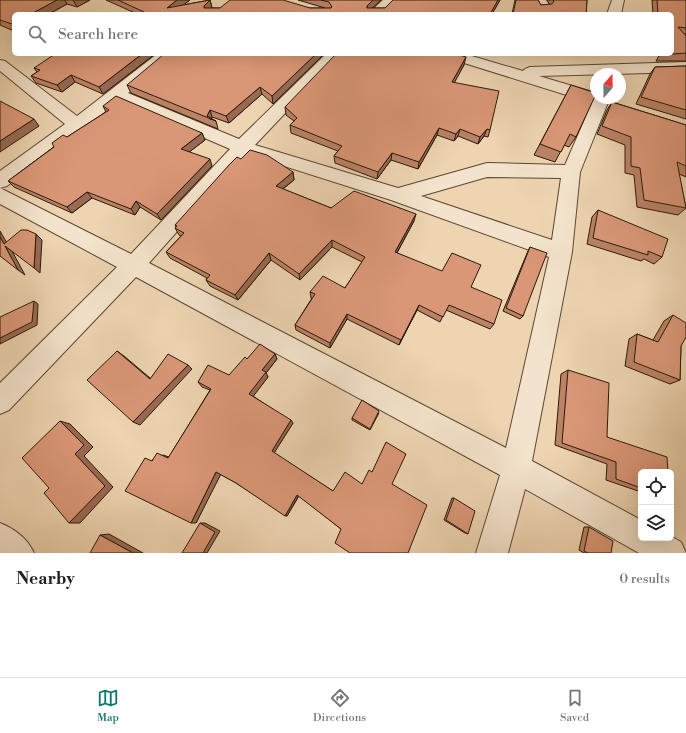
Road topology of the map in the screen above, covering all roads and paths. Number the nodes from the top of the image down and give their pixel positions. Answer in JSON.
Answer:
{"nodes":[{"id":1,"x":391,"y":0,"type":"edge"},
{"id":2,"x":618,"y":0,"type":"edge"},
{"id":3,"x":377,"y":12,"type":"edge"},
{"id":4,"x":615,"y":12,"type":"edge"},
{"id":5,"x":164,"y":56,"type":"edge"},
{"id":6,"x":332,"y":56,"type":"edge"},
{"id":7,"x":456,"y":56,"type":"edge"},
{"id":8,"x":602,"y":56,"type":"edge"},
{"id":9,"x":0,"y":64,"type":"edge"},
{"id":10,"x":686,"y":67,"type":"edge"},
{"id":11,"x":599,"y":68,"type":"edge"},
{"id":12,"x":626,"y":68,"type":"edge"},
{"id":13,"x":590,"y":70,"type":"edge"},
{"id":14,"x":503,"y":71,"type":"junction"},
{"id":15,"x":117,"y":94,"type":"junction"},
{"id":16,"x":76,"y":123,"type":"junction"},
{"id":17,"x":242,"y":147,"type":"junction"},
{"id":18,"x":571,"y":172,"type":"junction"},
{"id":19,"x":0,"y":181,"type":"edge"},
{"id":20,"x":398,"y":194,"type":"junction"},
{"id":21,"x":0,"y":195,"type":"edge"},
{"id":22,"x":561,"y":252,"type":"junction"},
{"id":23,"x":134,"y":265,"type":"junction"},
{"id":24,"x":0,"y":401,"type":"edge"},
{"id":25,"x":516,"y":468,"type":"junction"},
{"id":26,"x":638,"y":535,"type":"edge"},
{"id":27,"x":0,"y":538,"type":"edge"},
{"id":28,"x":649,"y":541,"type":"edge"},
{"id":29,"x":18,"y":553,"type":"edge"},
{"id":30,"x":492,"y":553,"type":"edge"},
{"id":31,"x":670,"y":553,"type":"edge"}],
"edges":[{"from":1,"to":3,"type":"street"},
{"from":2,"to":4,"type":"street"},
{"from":5,"to":15,"type":"street"},
{"from":6,"to":17,"type":"street"},
{"from":7,"to":14,"type":"street"},
{"from":8,"to":11,"type":"street"},
{"from":9,"to":16,"type":"street"},
{"from":10,"to":12,"type":"street"},
{"from":13,"to":14,"type":"street"},
{"from":14,"to":18,"type":"street"},
{"from":15,"to":16,"type":"street"},
{"from":15,"to":17,"type":"street"},
{"from":16,"to":19,"type":"street"},
{"from":17,"to":20,"type":"street"},
{"from":17,"to":23,"type":"street"},
{"from":18,"to":20,"type":"street"},
{"from":18,"to":22,"type":"street"},
{"from":20,"to":22,"type":"street"},
{"from":21,"to":23,"type":"street"},
{"from":22,"to":25,"type":"street"},
{"from":23,"to":24,"type":"street"},
{"from":23,"to":25,"type":"street"},
{"from":25,"to":26,"type":"street"},
{"from":25,"to":30,"type":"street"},
{"from":27,"to":29,"type":"street"},
{"from":28,"to":31,"type":"street"}]}
